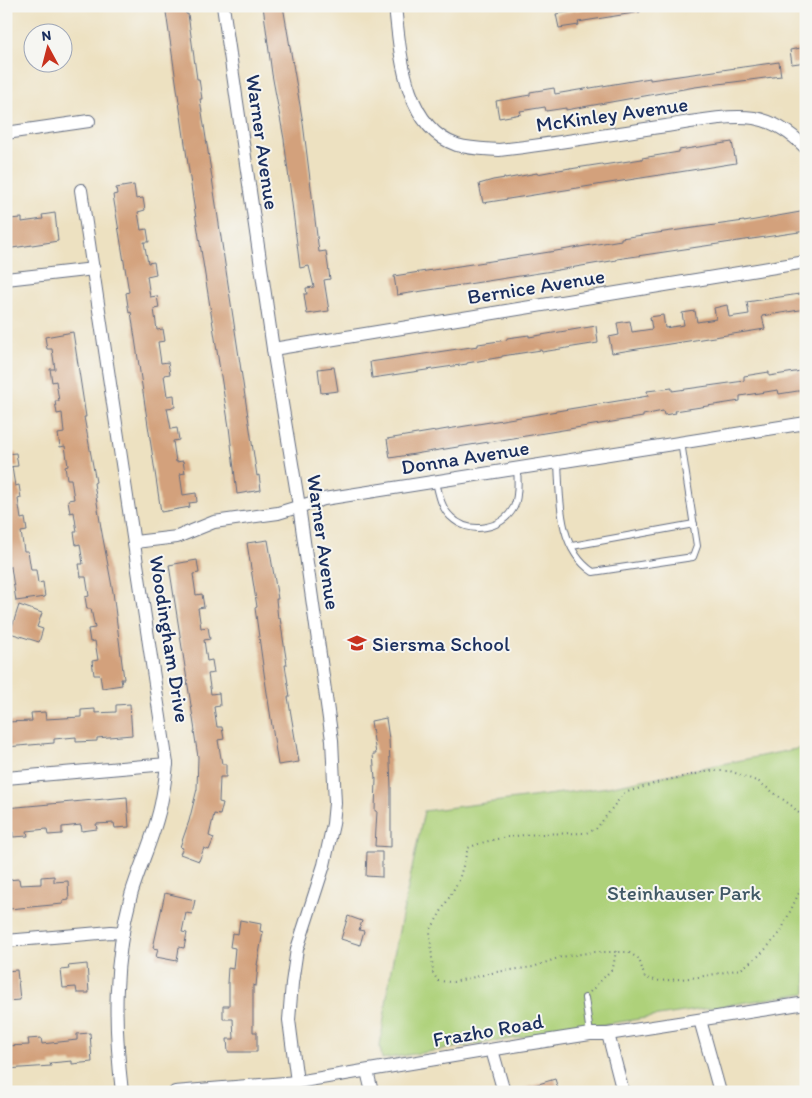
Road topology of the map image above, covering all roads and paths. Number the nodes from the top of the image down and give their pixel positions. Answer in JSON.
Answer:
{"nodes":[{"id":1,"x":223,"y":6,"type":"edge"},
{"id":2,"x":395,"y":6,"type":"edge"},
{"id":3,"x":89,"y":121,"type":"dead end"},
{"id":4,"x":6,"y":133,"type":"edge"},
{"id":5,"x":806,"y":148,"type":"edge"},
{"id":6,"x":81,"y":190,"type":"dead end"},
{"id":7,"x":806,"y":262,"type":"edge"},
{"id":8,"x":94,"y":268,"type":"junction"},
{"id":9,"x":6,"y":279,"type":"edge"},
{"id":10,"x":273,"y":349,"type":"junction"},
{"id":11,"x":806,"y":423,"type":"edge"},
{"id":12,"x":682,"y":442,"type":"junction"},
{"id":13,"x":558,"y":462,"type":"junction"},
{"id":14,"x":517,"y":469,"type":"junction"},
{"id":15,"x":436,"y":482,"type":"junction"},
{"id":16,"x":299,"y":506,"type":"junction"},
{"id":17,"x":694,"y":524,"type":"junction"},
{"id":18,"x":135,"y":542,"type":"junction"},
{"id":19,"x":572,"y":546,"type":"junction"},
{"id":20,"x":167,"y":764,"type":"junction"},
{"id":21,"x":6,"y":778,"type":"edge"},
{"id":22,"x":806,"y":820,"type":"edge"},
{"id":23,"x":806,"y":878,"type":"edge"},
{"id":24,"x":123,"y":933,"type":"junction"},
{"id":25,"x":6,"y":941,"type":"edge"},
{"id":26,"x":616,"y":952,"type":"junction"},
{"id":27,"x":585,"y":998,"type":"joint"},
{"id":28,"x":806,"y":1003,"type":"edge"},
{"id":29,"x":700,"y":1020,"type":"junction"},
{"id":30,"x":590,"y":1034,"type":"junction"},
{"id":31,"x":608,"y":1034,"type":"junction"},
{"id":32,"x":492,"y":1050,"type":"junction"},
{"id":33,"x":367,"y":1072,"type":"junction"},
{"id":34,"x":296,"y":1082,"type":"junction"},
{"id":35,"x":122,"y":1092,"type":"edge"},
{"id":36,"x":176,"y":1092,"type":"edge"},
{"id":37,"x":372,"y":1092,"type":"edge"},
{"id":38,"x":504,"y":1092,"type":"edge"},
{"id":39,"x":622,"y":1092,"type":"edge"},
{"id":40,"x":720,"y":1092,"type":"edge"}],
"edges":[{"from":1,"to":10,"type":"street","name":"Warner Avenue"},
{"from":2,"to":5,"type":"street","name":"McKinley Avenue"},
{"from":3,"to":4,"type":"street"},
{"from":6,"to":8,"type":"street","name":"Woodingham Drive"},
{"from":7,"to":10,"type":"street","name":"Bernice Avenue"},
{"from":8,"to":9,"type":"street"},
{"from":8,"to":18,"type":"street","name":"Woodingham Drive"},
{"from":10,"to":16,"type":"street","name":"Warner Avenue"},
{"from":11,"to":12,"type":"street","name":"Donna Avenue"},
{"from":12,"to":13,"type":"street","name":"Donna Avenue"},
{"from":12,"to":17,"type":"lane"},
{"from":13,"to":14,"type":"street","name":"Donna Avenue"},
{"from":13,"to":19,"type":"lane"},
{"from":14,"to":15,"type":"street","name":"Donna Avenue"},
{"from":14,"to":15,"type":"lane"},
{"from":15,"to":16,"type":"street","name":"Donna Avenue"},
{"from":16,"to":18,"type":"street","name":"Donna Avenue"},
{"from":16,"to":34,"type":"street","name":"Warner Avenue"},
{"from":17,"to":19,"type":"lane"},
{"from":17,"to":19,"type":"lane"},
{"from":18,"to":20,"type":"street","name":"Woodingham Drive"},
{"from":20,"to":21,"type":"street"},
{"from":20,"to":24,"type":"street","name":"Woodingham Drive"},
{"from":22,"to":26,"type":"path"},
{"from":23,"to":26,"type":"path"},
{"from":24,"to":25,"type":"street"},
{"from":24,"to":35,"type":"street","name":"Woodingham Drive"},
{"from":26,"to":27,"type":"path"},
{"from":27,"to":30,"type":"lane"},
{"from":28,"to":29,"type":"street","name":"Frazho Road"},
{"from":29,"to":31,"type":"street","name":"Frazho Road"},
{"from":29,"to":40,"type":"street"},
{"from":30,"to":31,"type":"street","name":"Frazho Road"},
{"from":30,"to":32,"type":"street","name":"Frazho Road"},
{"from":31,"to":39,"type":"street"},
{"from":32,"to":33,"type":"street","name":"Frazho Road"},
{"from":32,"to":38,"type":"street"},
{"from":33,"to":34,"type":"street","name":"Frazho Road"},
{"from":33,"to":37,"type":"street"},
{"from":34,"to":36,"type":"street","name":"Frazho Road"}]}
